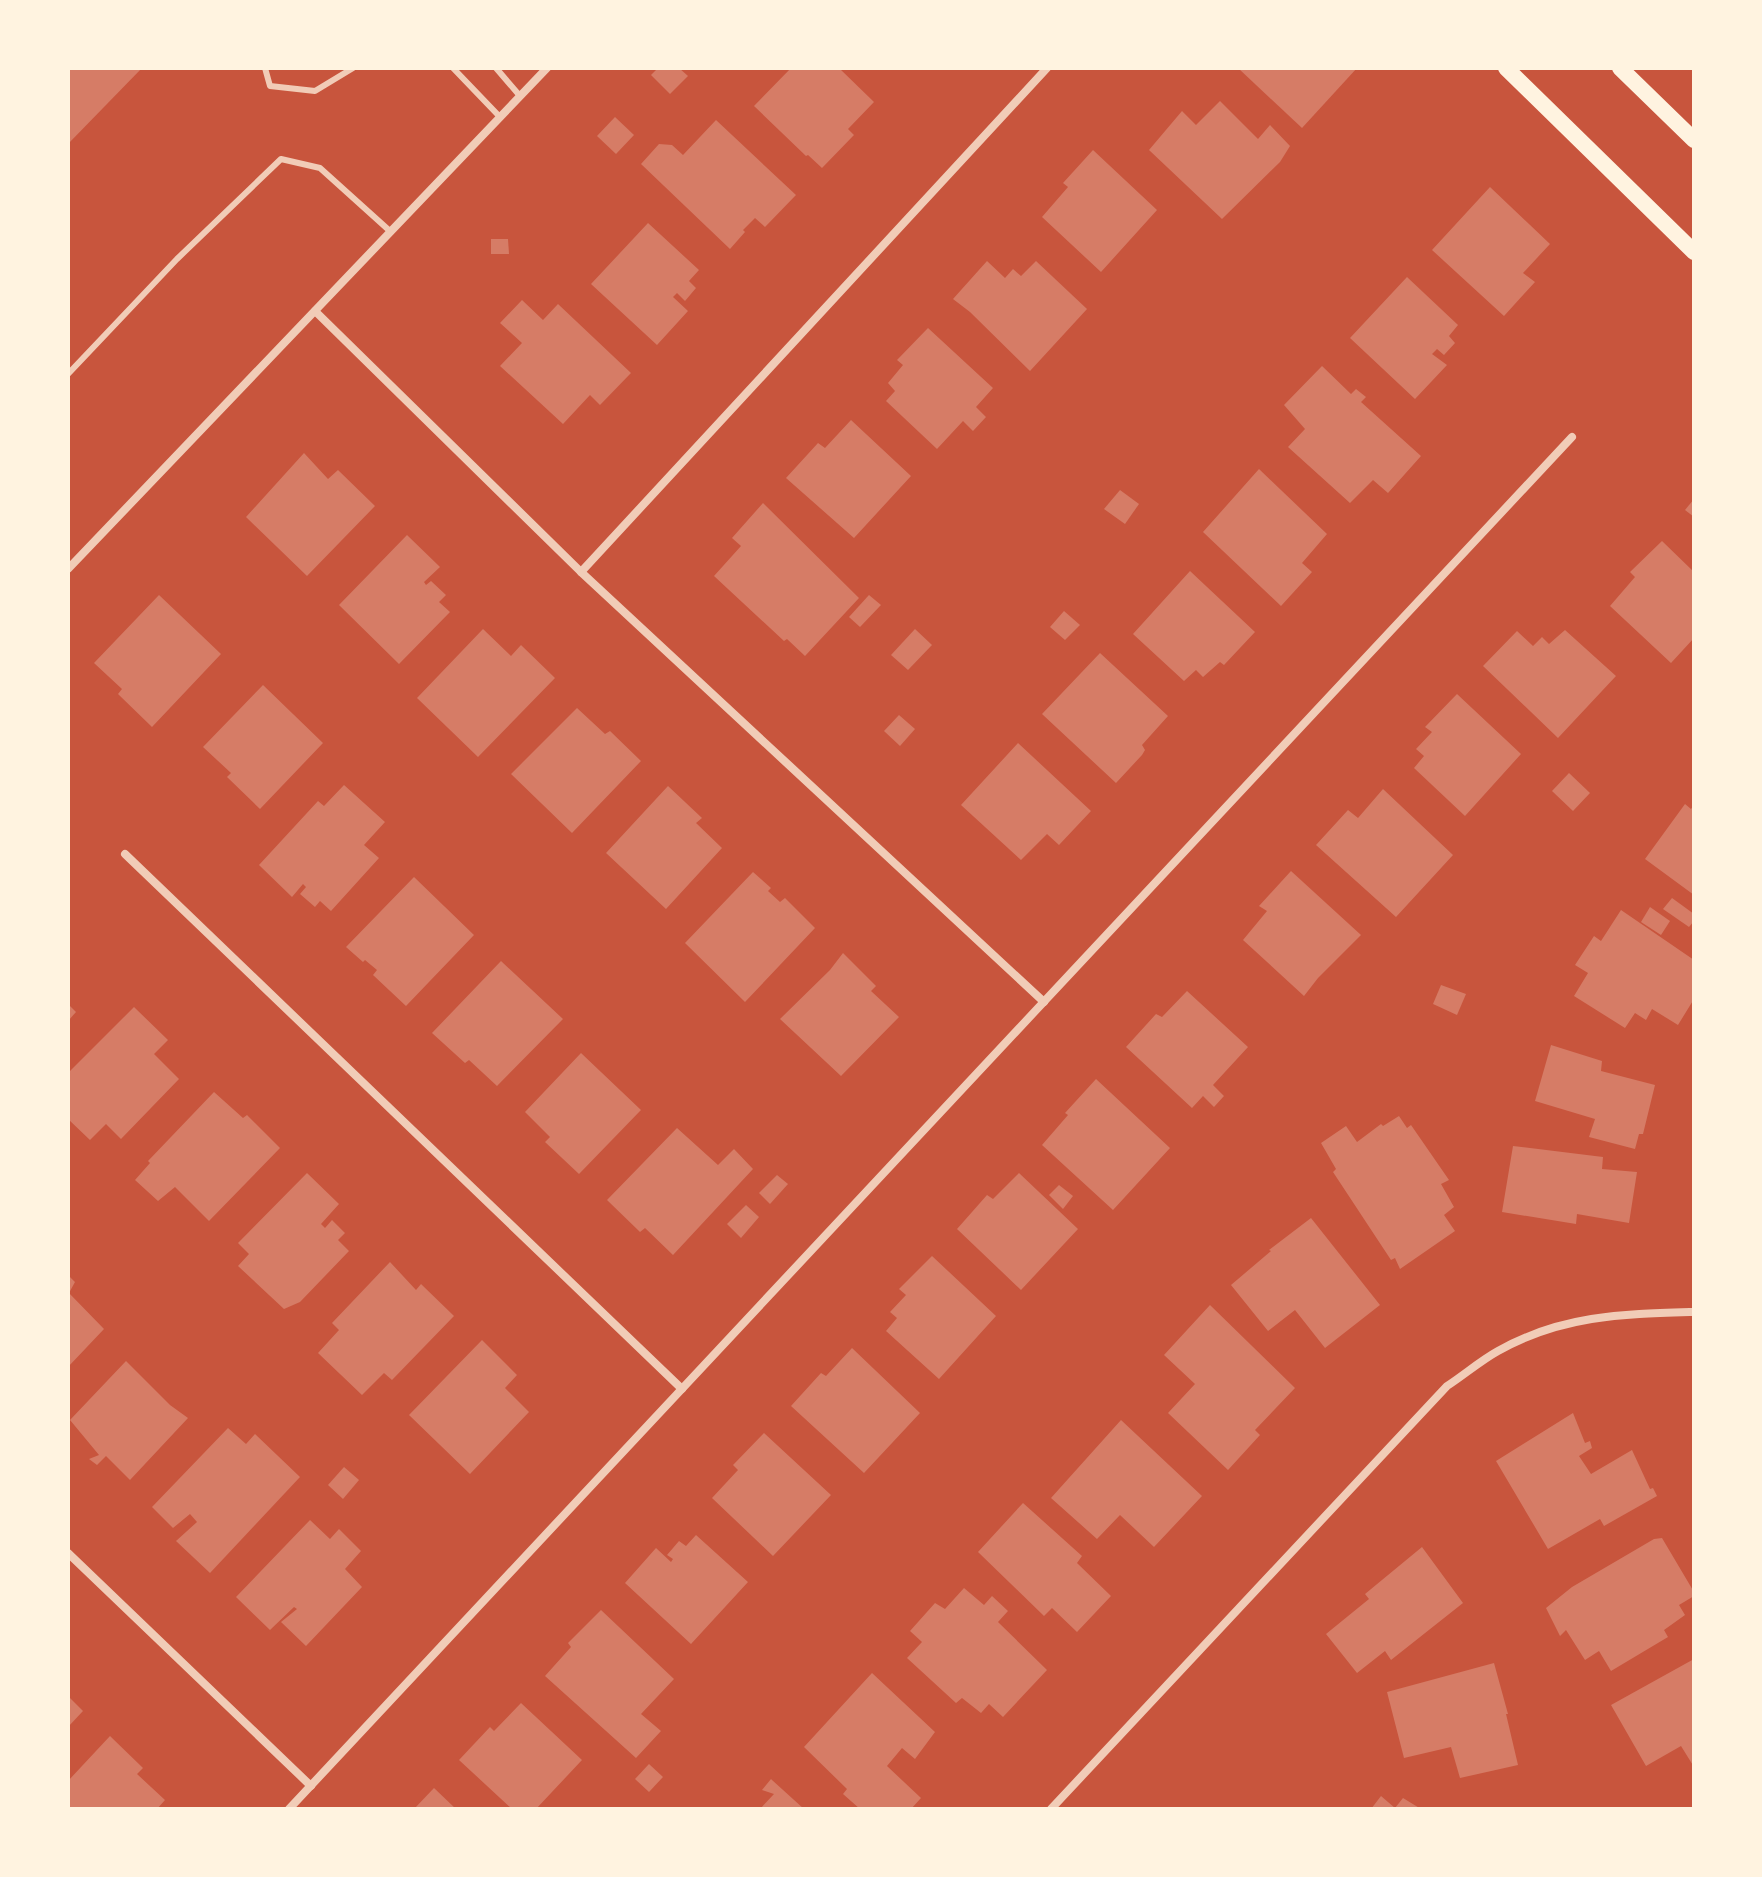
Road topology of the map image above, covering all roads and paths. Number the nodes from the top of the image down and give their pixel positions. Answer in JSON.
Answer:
{"nodes":[{"id":1,"x":265,"y":68,"type":"edge"},
{"id":2,"x":353,"y":68,"type":"edge"},
{"id":3,"x":453,"y":68,"type":"edge"},
{"id":4,"x":496,"y":68,"type":"edge"},
{"id":5,"x":547,"y":68,"type":"edge"},
{"id":6,"x":1047,"y":68,"type":"edge"},
{"id":7,"x":1506,"y":68,"type":"edge"},
{"id":8,"x":1620,"y":68,"type":"edge"},
{"id":9,"x":520,"y":96,"type":"junction"},
{"id":10,"x":500,"y":117,"type":"junction"},
{"id":11,"x":1694,"y":140,"type":"edge"},
{"id":12,"x":391,"y":232,"type":"junction"},
{"id":13,"x":1694,"y":252,"type":"edge"},
{"id":14,"x":315,"y":311,"type":"junction"},
{"id":15,"x":68,"y":374,"type":"edge"},
{"id":16,"x":1572,"y":437,"type":"dead end"},
{"id":17,"x":68,"y":569,"type":"edge"},
{"id":18,"x":581,"y":572,"type":"junction"},
{"id":19,"x":125,"y":854,"type":"dead end"},
{"id":20,"x":1044,"y":1002,"type":"junction"},
{"id":21,"x":1694,"y":1312,"type":"edge"},
{"id":22,"x":682,"y":1389,"type":"junction"},
{"id":23,"x":68,"y":1553,"type":"edge"},
{"id":24,"x":311,"y":1786,"type":"junction"},
{"id":25,"x":289,"y":1809,"type":"edge"},
{"id":26,"x":1051,"y":1809,"type":"edge"}],
"edges":[{"from":1,"to":2,"type":"lane"},
{"from":3,"to":10,"type":"lane"},
{"from":4,"to":9,"type":"lane"},
{"from":5,"to":9,"type":"street"},
{"from":6,"to":18,"type":"street"},
{"from":7,"to":13,"type":"main road"},
{"from":8,"to":11,"type":"main road"},
{"from":9,"to":10,"type":"street"},
{"from":10,"to":12,"type":"street"},
{"from":12,"to":14,"type":"street"},
{"from":12,"to":15,"type":"lane"},
{"from":14,"to":17,"type":"street"},
{"from":14,"to":18,"type":"street"},
{"from":16,"to":20,"type":"street"},
{"from":18,"to":20,"type":"street"},
{"from":19,"to":22,"type":"street"},
{"from":20,"to":22,"type":"street"},
{"from":21,"to":26,"type":"street"},
{"from":22,"to":24,"type":"street"},
{"from":23,"to":24,"type":"street"},
{"from":24,"to":25,"type":"street"}]}
